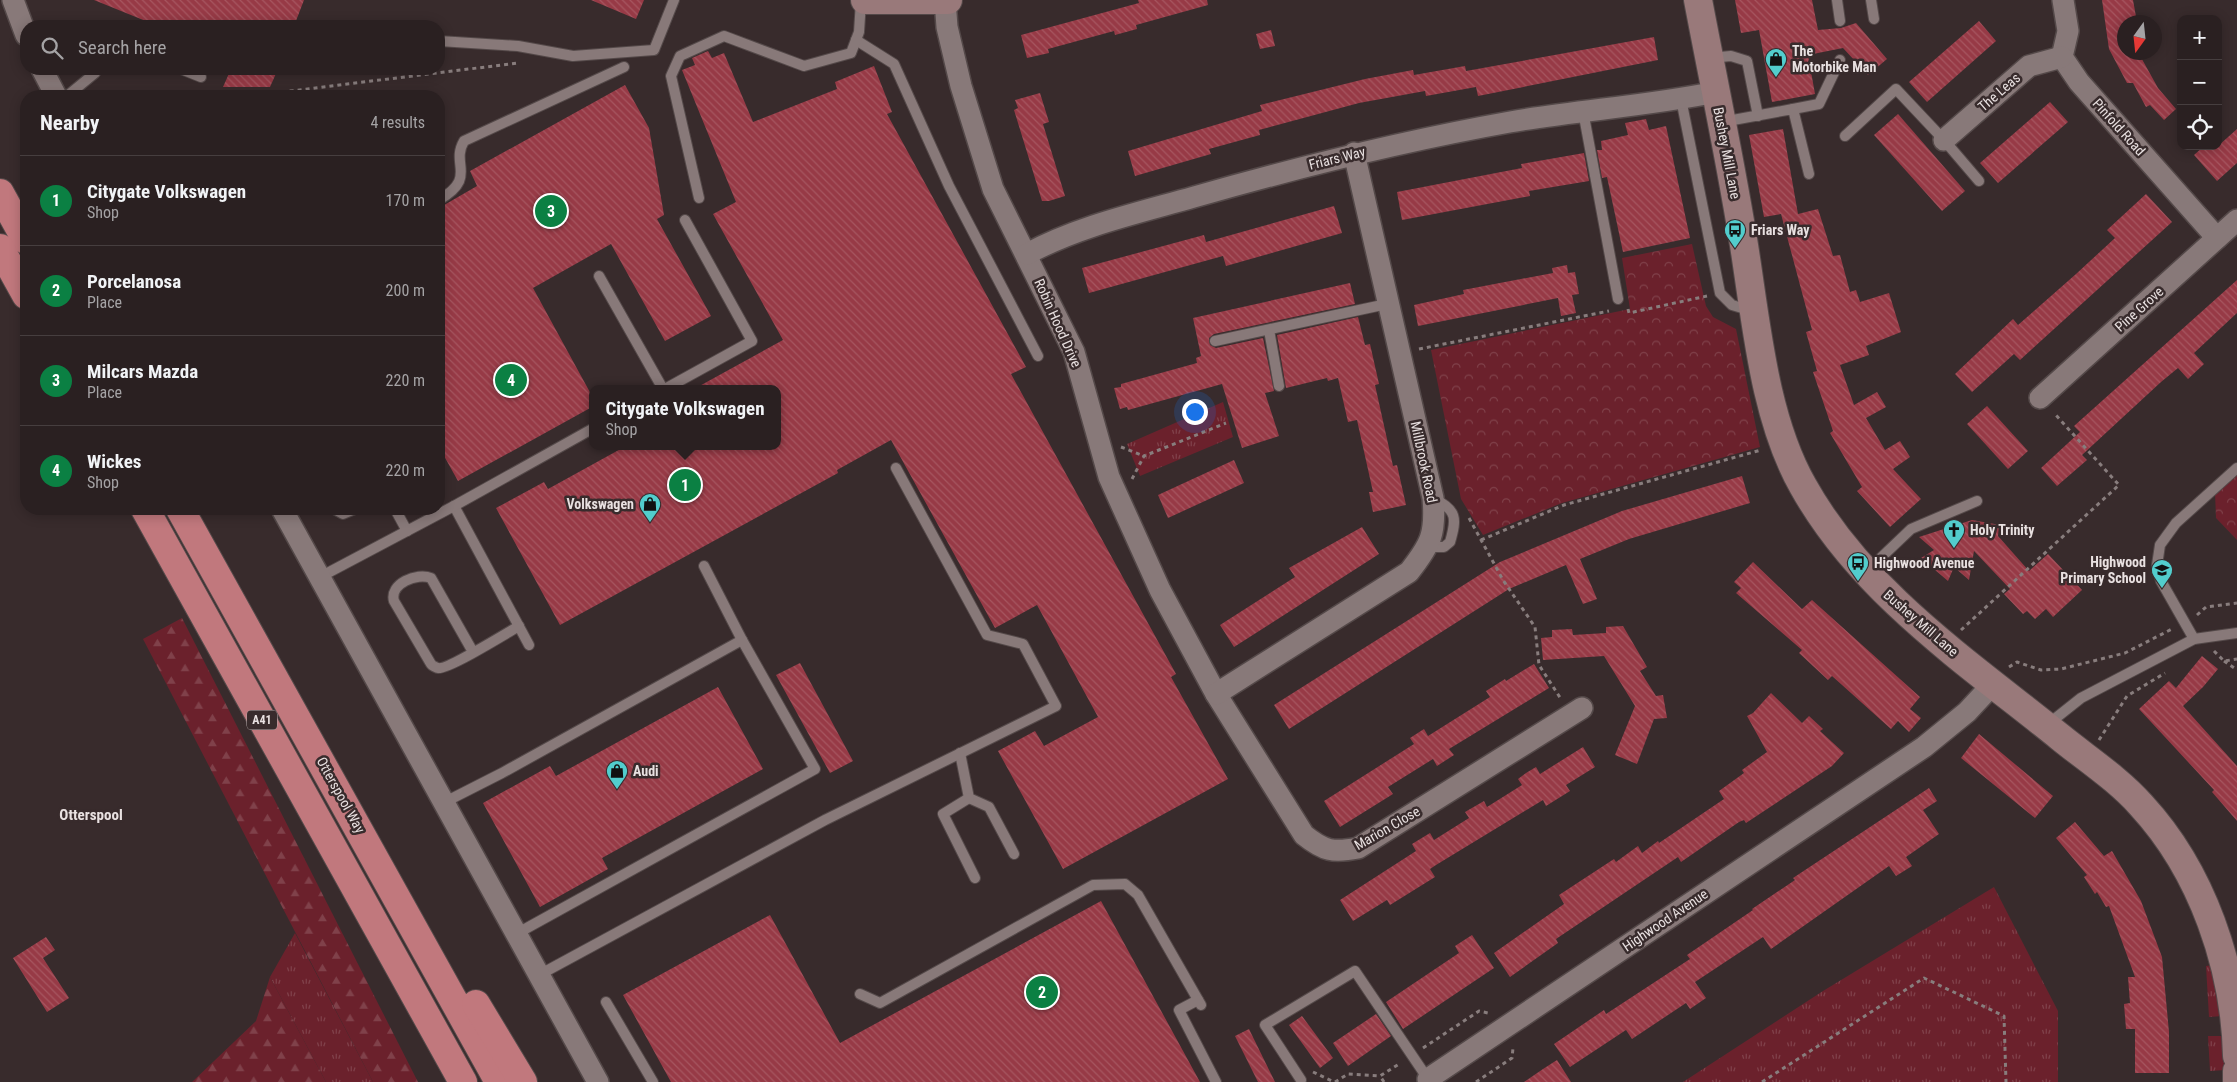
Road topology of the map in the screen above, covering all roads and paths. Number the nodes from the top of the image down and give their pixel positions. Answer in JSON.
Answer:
{"nodes":[{"id":1,"x":13,"y":0,"type":"edge"},
{"id":2,"x":674,"y":0,"type":"edge"},
{"id":3,"x":863,"y":0,"type":"edge"},
{"id":4,"x":947,"y":0,"type":"edge"},
{"id":5,"x":1698,"y":0,"type":"edge"},
{"id":6,"x":1837,"y":0,"type":"edge"},
{"id":7,"x":1871,"y":0,"type":"edge"},
{"id":8,"x":2063,"y":0,"type":"edge"},
{"id":9,"x":1874,"y":19,"type":"dead end"},
{"id":10,"x":20,"y":20,"type":"edge"},
{"id":11,"x":1840,"y":21,"type":"dead end"},
{"id":12,"x":856,"y":40,"type":"junction"},
{"id":13,"x":445,"y":41,"type":"edge"},
{"id":14,"x":2062,"y":57,"type":"junction"},
{"id":15,"x":1709,"y":58,"type":"junction"},
{"id":16,"x":1840,"y":60,"type":"dead end"},
{"id":17,"x":524,"y":62,"type":"dead end"},
{"id":18,"x":624,"y":67,"type":"dead end"},
{"id":19,"x":445,"y":72,"type":"edge"},
{"id":20,"x":45,"y":75,"type":"edge"},
{"id":21,"x":93,"y":75,"type":"edge"},
{"id":22,"x":196,"y":75,"type":"edge"},
{"id":23,"x":419,"y":75,"type":"edge"},
{"id":24,"x":201,"y":77,"type":"dead end"},
{"id":25,"x":53,"y":90,"type":"edge"},
{"id":26,"x":74,"y":90,"type":"edge"},
{"id":27,"x":298,"y":90,"type":"edge"},
{"id":28,"x":1716,"y":92,"type":"junction"},
{"id":29,"x":1681,"y":99,"type":"junction"},
{"id":30,"x":1794,"y":109,"type":"junction"},
{"id":31,"x":1583,"y":111,"type":"junction"},
{"id":32,"x":1758,"y":116,"type":"junction"},
{"id":33,"x":1721,"y":123,"type":"junction"},
{"id":34,"x":1845,"y":136,"type":"dead end"},
{"id":35,"x":1944,"y":140,"type":"junction"},
{"id":36,"x":1354,"y":153,"type":"junction"},
{"id":37,"x":1809,"y":174,"type":"dead end"},
{"id":38,"x":1978,"y":181,"type":"dead end"},
{"id":39,"x":0,"y":193,"type":"edge"},
{"id":40,"x":445,"y":195,"type":"edge"},
{"id":41,"x":698,"y":198,"type":"dead end"},
{"id":42,"x":685,"y":220,"type":"dead end"},
{"id":43,"x":2237,"y":220,"type":"edge"},
{"id":44,"x":20,"y":229,"type":"edge"},
{"id":45,"x":2217,"y":238,"type":"junction"},
{"id":46,"x":0,"y":248,"type":"edge"},
{"id":47,"x":1027,"y":254,"type":"junction"},
{"id":48,"x":599,"y":276,"type":"dead end"},
{"id":49,"x":20,"y":285,"type":"edge"},
{"id":50,"x":1720,"y":293,"type":"junction"},
{"id":51,"x":1387,"y":304,"type":"junction"},
{"id":52,"x":1619,"y":304,"type":"joint"},
{"id":53,"x":1610,"y":310,"type":"dead end"},
{"id":54,"x":1755,"y":312,"type":"junction"},
{"id":55,"x":1268,"y":330,"type":"junction"},
{"id":56,"x":1215,"y":341,"type":"dead end"},
{"id":57,"x":1398,"y":353,"type":"junction"},
{"id":58,"x":1038,"y":356,"type":"dead end"},
{"id":59,"x":662,"y":385,"type":"edge"},
{"id":60,"x":671,"y":385,"type":"edge"},
{"id":61,"x":1279,"y":386,"type":"dead end"},
{"id":62,"x":2040,"y":398,"type":"joint"},
{"id":63,"x":1226,"y":423,"type":"dead end"},
{"id":64,"x":589,"y":431,"type":"edge"},
{"id":65,"x":1783,"y":444,"type":"junction"},
{"id":66,"x":896,"y":468,"type":"dead end"},
{"id":67,"x":2237,"y":468,"type":"edge"},
{"id":68,"x":1977,"y":501,"type":"dead end"},
{"id":69,"x":1121,"y":503,"type":"junction"},
{"id":70,"x":454,"y":506,"type":"junction"},
{"id":71,"x":445,"y":511,"type":"edge"},
{"id":72,"x":148,"y":515,"type":"edge"},
{"id":73,"x":183,"y":515,"type":"edge"},
{"id":74,"x":285,"y":515,"type":"edge"},
{"id":75,"x":398,"y":515,"type":"edge"},
{"id":76,"x":437,"y":515,"type":"edge"},
{"id":77,"x":1468,"y":517,"type":"dead end"},
{"id":78,"x":407,"y":531,"type":"junction"},
{"id":79,"x":1481,"y":540,"type":"junction"},
{"id":80,"x":704,"y":566,"type":"dead end"},
{"id":81,"x":1866,"y":573,"type":"junction"},
{"id":82,"x":320,"y":577,"type":"junction"},
{"id":83,"x":2237,"y":603,"type":"edge"},
{"id":84,"x":2184,"y":623,"type":"junction"},
{"id":85,"x":519,"y":626,"type":"junction"},
{"id":86,"x":2237,"y":633,"type":"edge"},
{"id":87,"x":2194,"y":639,"type":"junction"},
{"id":88,"x":742,"y":640,"type":"junction"},
{"id":89,"x":1941,"y":641,"type":"junction"},
{"id":90,"x":529,"y":645,"type":"dead end"},
{"id":91,"x":2210,"y":647,"type":"dead end"},
{"id":92,"x":473,"y":652,"type":"junction"},
{"id":93,"x":2237,"y":659,"type":"edge"},
{"id":94,"x":2224,"y":661,"type":"junction"},
{"id":95,"x":2172,"y":667,"type":"dead end"},
{"id":96,"x":2237,"y":670,"type":"edge"},
{"id":97,"x":275,"y":676,"type":"junction"},
{"id":98,"x":2000,"y":677,"type":"junction"},
{"id":99,"x":1216,"y":694,"type":"junction"},
{"id":100,"x":1576,"y":711,"type":"joint"},
{"id":101,"x":2046,"y":726,"type":"junction"},
{"id":102,"x":2098,"y":742,"type":"dead end"},
{"id":103,"x":960,"y":754,"type":"junction"},
{"id":104,"x":969,"y":798,"type":"junction"},
{"id":105,"x":444,"y":803,"type":"junction"},
{"id":106,"x":1014,"y":854,"type":"dead end"},
{"id":107,"x":976,"y":878,"type":"dead end"},
{"id":108,"x":379,"y":931,"type":"junction"},
{"id":109,"x":516,"y":934,"type":"junction"},
{"id":110,"x":539,"y":975,"type":"junction"},
{"id":111,"x":860,"y":994,"type":"dead end"},
{"id":112,"x":606,"y":1002,"type":"dead end"},
{"id":113,"x":2237,"y":1056,"type":"edge"},
{"id":114,"x":1512,"y":1058,"type":"dead end"},
{"id":115,"x":2237,"y":1071,"type":"edge"},
{"id":116,"x":1380,"y":1076,"type":"dead end"},
{"id":117,"x":1428,"y":1079,"type":"joint"},
{"id":118,"x":1301,"y":1080,"type":"dead end"},
{"id":119,"x":442,"y":1082,"type":"edge"},
{"id":120,"x":463,"y":1082,"type":"edge"},
{"id":121,"x":499,"y":1082,"type":"edge"},
{"id":122,"x":524,"y":1082,"type":"edge"},
{"id":123,"x":598,"y":1082,"type":"edge"},
{"id":124,"x":653,"y":1082,"type":"edge"},
{"id":125,"x":1216,"y":1082,"type":"edge"},
{"id":126,"x":1335,"y":1082,"type":"edge"},
{"id":127,"x":1476,"y":1082,"type":"edge"},
{"id":128,"x":1762,"y":1082,"type":"edge"},
{"id":129,"x":2006,"y":1082,"type":"edge"},
{"id":130,"x":2237,"y":1082,"type":"edge"}],
"edges":[{"from":1,"to":10,"type":"street"},
{"from":2,"to":13,"type":"lane"},
{"from":3,"to":4,"type":"street"},
{"from":3,"to":12,"type":"lane"},
{"from":4,"to":47,"type":"street","name":"Robin Hood Drive"},
{"from":5,"to":15,"type":"street","name":"Bushey Mill Lane"},
{"from":6,"to":11,"type":"lane"},
{"from":7,"to":9,"type":"lane"},
{"from":8,"to":14,"type":"street"},
{"from":12,"to":41,"type":"lane"},
{"from":12,"to":58,"type":"lane"},
{"from":14,"to":35,"type":"street","name":"The Leas"},
{"from":14,"to":45,"type":"street","name":"Pinfold Road"},
{"from":15,"to":28,"type":"street","name":"Bushey Mill Lane"},
{"from":15,"to":32,"type":"lane"},
{"from":16,"to":30,"type":"lane"},
{"from":17,"to":19,"type":"path"},
{"from":18,"to":40,"type":"lane"},
{"from":20,"to":25,"type":"street"},
{"from":21,"to":26,"type":"lane"},
{"from":22,"to":24,"type":"lane"},
{"from":23,"to":27,"type":"path"},
{"from":28,"to":29,"type":"street","name":"Friars Way"},
{"from":28,"to":33,"type":"street","name":"Bushey Mill Lane"},
{"from":29,"to":31,"type":"street","name":"Friars Way"},
{"from":29,"to":50,"type":"lane"},
{"from":30,"to":32,"type":"lane"},
{"from":30,"to":37,"type":"lane"},
{"from":31,"to":36,"type":"street","name":"Friars Way"},
{"from":31,"to":52,"type":"lane"},
{"from":32,"to":33,"type":"lane"},
{"from":33,"to":54,"type":"street","name":"Bushey Mill Lane"},
{"from":34,"to":35,"type":"lane"},
{"from":35,"to":38,"type":"lane"},
{"from":36,"to":47,"type":"street","name":"Friars Way"},
{"from":36,"to":51,"type":"street","name":"Millbrook Road"},
{"from":39,"to":44,"type":"highway"},
{"from":42,"to":60,"type":"lane"},
{"from":43,"to":45,"type":"street","name":"Pine Grove"},
{"from":45,"to":62,"type":"street","name":"Pine Grove"},
{"from":46,"to":49,"type":"highway"},
{"from":47,"to":69,"type":"street","name":"Robin Hood Drive"},
{"from":48,"to":59,"type":"lane"},
{"from":50,"to":52,"type":"path"},
{"from":50,"to":54,"type":"lane"},
{"from":51,"to":55,"type":"lane"},
{"from":51,"to":57,"type":"street","name":"Millbrook Road"},
{"from":53,"to":57,"type":"path"},
{"from":54,"to":65,"type":"street","name":"Bushey Mill Lane"},
{"from":55,"to":56,"type":"lane"},
{"from":55,"to":61,"type":"lane"},
{"from":57,"to":99,"type":"street","name":"Millbrook Road"},
{"from":62,"to":89,"type":"path"},
{"from":63,"to":69,"type":"path"},
{"from":64,"to":70,"type":"lane"},
{"from":65,"to":79,"type":"path"},
{"from":65,"to":81,"type":"street","name":"Bushey Mill Lane"},
{"from":66,"to":103,"type":"lane"},
{"from":67,"to":84,"type":"lane"},
{"from":68,"to":81,"type":"lane"},
{"from":69,"to":99,"type":"street","name":"Robin Hood Drive"},
{"from":70,"to":71,"type":"lane"},
{"from":70,"to":85,"type":"lane"},
{"from":72,"to":108,"type":"highway","number":"A41"},
{"from":73,"to":97,"type":"highway","name":"Otterspool Way","number":"A41"},
{"from":74,"to":82,"type":"street"},
{"from":75,"to":78,"type":"lane"},
{"from":76,"to":78,"type":"lane"},
{"from":77,"to":79,"type":"path"},
{"from":78,"to":82,"type":"lane"},
{"from":79,"to":100,"type":"path"},
{"from":80,"to":88,"type":"lane"},
{"from":81,"to":89,"type":"street","name":"Bushey Mill Lane"},
{"from":82,"to":105,"type":"street"},
{"from":83,"to":84,"type":"path"},
{"from":84,"to":87,"type":"lane"},
{"from":84,"to":98,"type":"path"},
{"from":85,"to":90,"type":"lane"},
{"from":85,"to":92,"type":"lane"},
{"from":86,"to":87,"type":"lane"},
{"from":87,"to":101,"type":"lane"},
{"from":88,"to":105,"type":"lane"},
{"from":88,"to":109,"type":"lane"},
{"from":89,"to":98,"type":"street","name":"Bushey Mill Lane"},
{"from":91,"to":94,"type":"path"},
{"from":92,"to":92,"type":"lane"},
{"from":93,"to":94,"type":"path"},
{"from":94,"to":96,"type":"path"},
{"from":95,"to":102,"type":"path"},
{"from":97,"to":121,"type":"highway","name":"Otterspool Way","number":"A41"},
{"from":97,"to":122,"type":"highway"},
{"from":98,"to":101,"type":"street","name":"Bushey Mill Lane"},
{"from":98,"to":117,"type":"street","name":"Highwood Avenue"},
{"from":99,"to":100,"type":"street","name":"Marion Close"},
{"from":101,"to":113,"type":"street","name":"Bushey Mill Lane"},
{"from":103,"to":104,"type":"lane"},
{"from":103,"to":110,"type":"lane"},
{"from":104,"to":106,"type":"lane"},
{"from":104,"to":107,"type":"lane"},
{"from":105,"to":109,"type":"street"},
{"from":108,"to":119,"type":"highway"},
{"from":108,"to":120,"type":"highway","number":"A41"},
{"from":109,"to":110,"type":"street"},
{"from":110,"to":123,"type":"street"},
{"from":111,"to":125,"type":"lane"},
{"from":112,"to":124,"type":"lane"},
{"from":114,"to":127,"type":"path"},
{"from":115,"to":130,"type":"street"},
{"from":116,"to":126,"type":"path"},
{"from":117,"to":118,"type":"lane"},
{"from":128,"to":129,"type":"path"}]}
